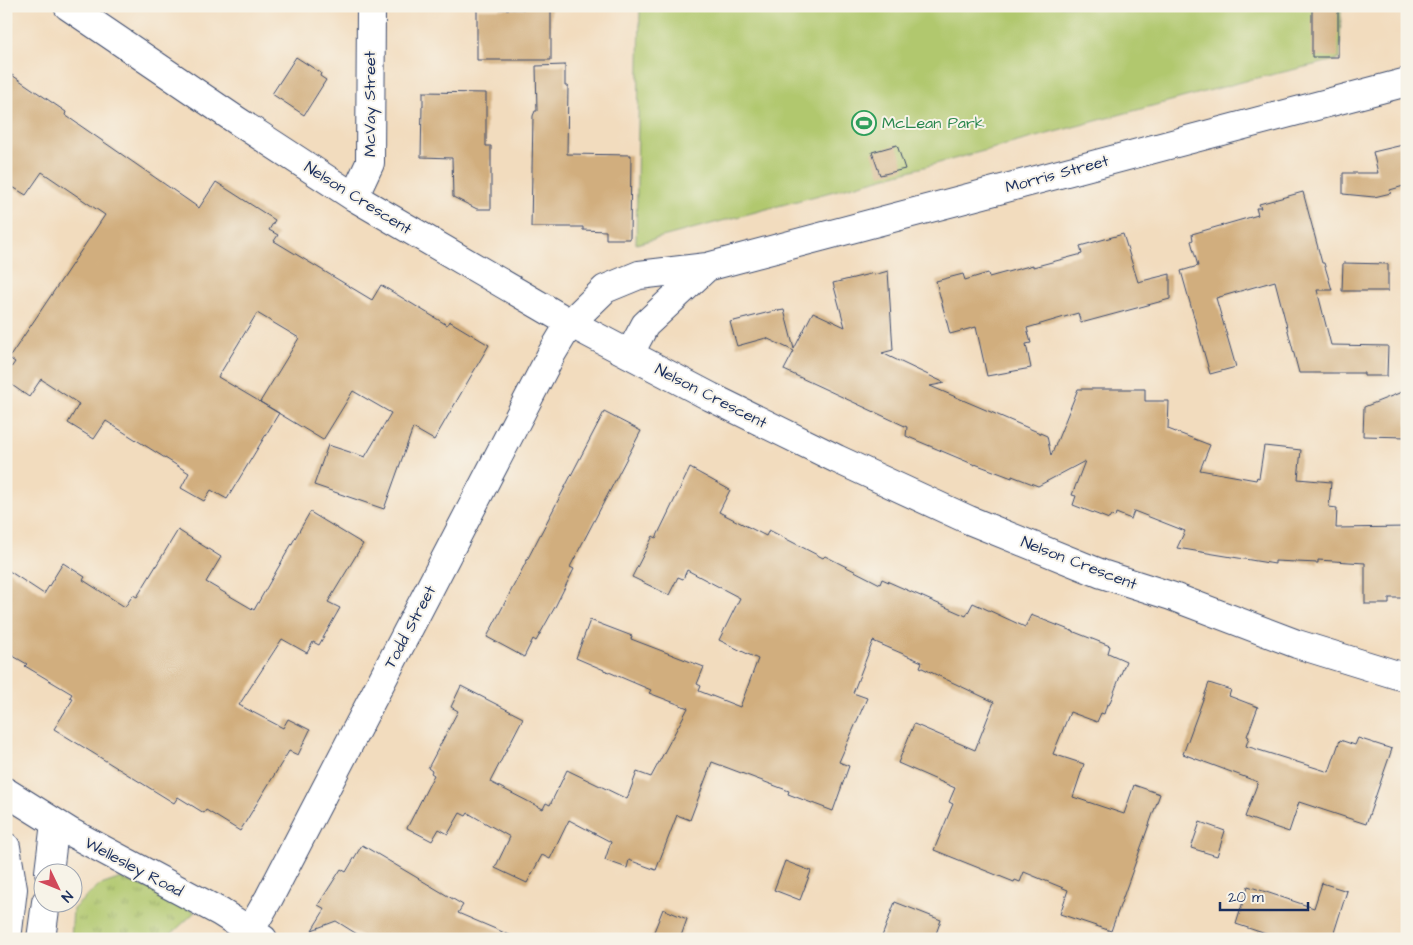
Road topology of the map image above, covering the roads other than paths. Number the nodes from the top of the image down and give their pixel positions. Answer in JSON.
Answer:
{"nodes":[{"id":1,"x":68,"y":6,"type":"edge"},
{"id":2,"x":371,"y":6,"type":"edge"},
{"id":3,"x":1407,"y":82,"type":"edge"},
{"id":4,"x":354,"y":197,"type":"junction"},
{"id":5,"x":707,"y":267,"type":"junction"},
{"id":6,"x":570,"y":323,"type":"junction"},
{"id":7,"x":630,"y":353,"type":"junction"},
{"id":8,"x":1407,"y":678,"type":"edge"},
{"id":9,"x":6,"y":792,"type":"edge"},
{"id":10,"x":55,"y":823,"type":"junction"},
{"id":11,"x":6,"y":847,"type":"edge"},
{"id":12,"x":50,"y":862,"type":"edge"},
{"id":13,"x":45,"y":912,"type":"edge"},
{"id":14,"x":256,"y":935,"type":"edge"},
{"id":15,"x":7,"y":939,"type":"edge"},
{"id":16,"x":41,"y":939,"type":"edge"}],
"edges":[{"from":1,"to":4,"type":"street","name":"Nelson Crescent"},
{"from":2,"to":4,"type":"street","name":"McVay Street"},
{"from":3,"to":5,"type":"street","name":"Morris Street"},
{"from":4,"to":6,"type":"street","name":"Nelson Crescent"},
{"from":5,"to":6,"type":"street","name":"Morris Street"},
{"from":5,"to":7,"type":"street","name":"Morris Street"},
{"from":6,"to":7,"type":"street","name":"Nelson Crescent"},
{"from":6,"to":14,"type":"street","name":"Todd Street"},
{"from":7,"to":8,"type":"street","name":"Nelson Crescent"},
{"from":9,"to":10,"type":"street","name":"Wellesley Road"},
{"from":10,"to":12,"type":"street"},
{"from":10,"to":14,"type":"street","name":"Wellesley Road"},
{"from":11,"to":15,"type":"street"},
{"from":13,"to":16,"type":"street"}]}
